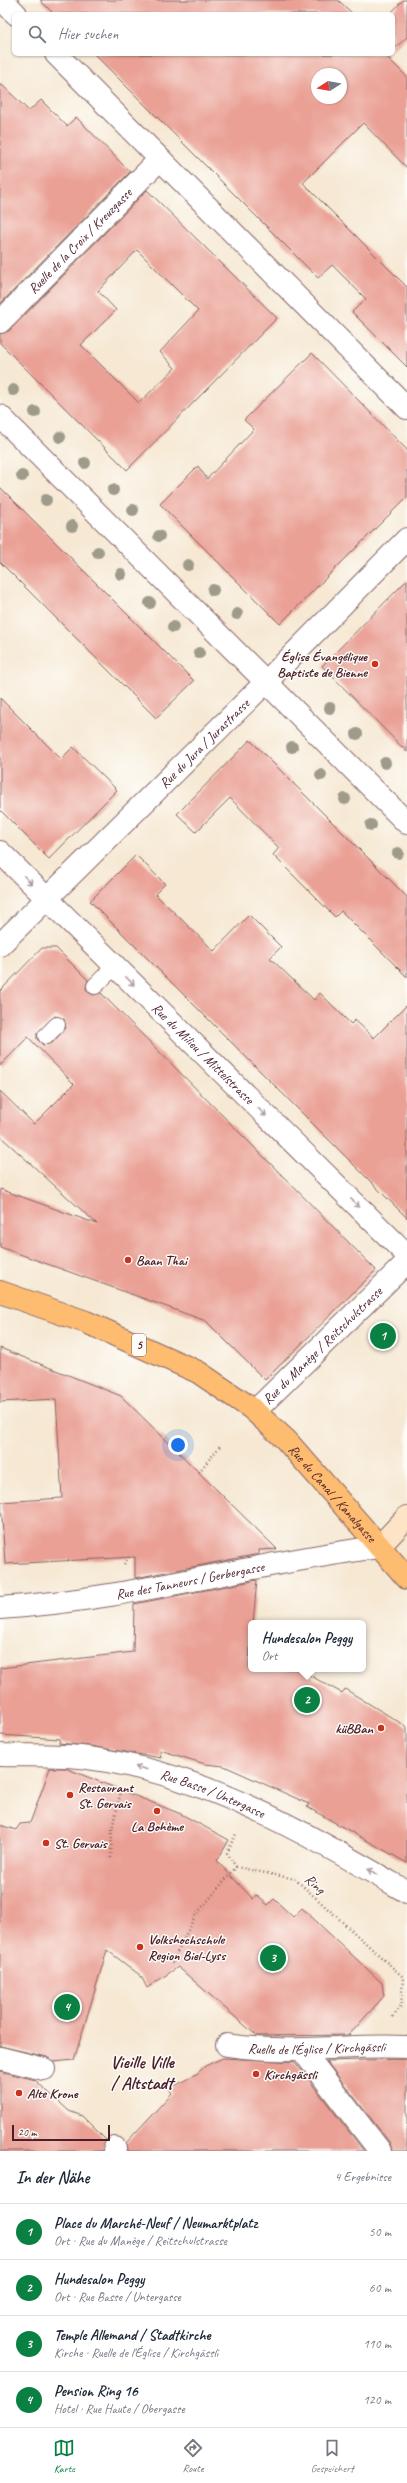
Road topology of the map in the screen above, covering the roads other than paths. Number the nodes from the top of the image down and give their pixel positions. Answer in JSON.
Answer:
{"nodes":[{"id":1,"x":2,"y":0,"type":"edge"},
{"id":2,"x":14,"y":12,"type":"edge"},
{"id":3,"x":58,"y":56,"type":"edge"},
{"id":4,"x":160,"y":159,"type":"junction"},
{"id":5,"x":0,"y":322,"type":"edge"},
{"id":6,"x":407,"y":408,"type":"edge"},
{"id":7,"x":0,"y":416,"type":"edge"},
{"id":8,"x":407,"y":539,"type":"edge"},
{"id":9,"x":266,"y":682,"type":"junction"},
{"id":10,"x":407,"y":824,"type":"edge"},
{"id":11,"x":0,"y":852,"type":"edge"},
{"id":12,"x":46,"y":899,"type":"junction"},
{"id":13,"x":0,"y":945,"type":"edge"},
{"id":14,"x":115,"y":966,"type":"junction"},
{"id":15,"x":95,"y":986,"type":"dead end"},
{"id":16,"x":407,"y":1255,"type":"edge"},
{"id":17,"x":407,"y":1262,"type":"edge"},
{"id":18,"x":0,"y":1292,"type":"edge"},
{"id":19,"x":255,"y":1411,"type":"junction"},
{"id":20,"x":407,"y":1517,"type":"edge"},
{"id":21,"x":378,"y":1547,"type":"junction"},
{"id":22,"x":407,"y":1578,"type":"edge"},
{"id":23,"x":0,"y":1608,"type":"edge"},
{"id":24,"x":0,"y":1754,"type":"edge"},
{"id":25,"x":407,"y":1892,"type":"edge"},
{"id":26,"x":227,"y":2045,"type":"dead end"},
{"id":27,"x":407,"y":2047,"type":"edge"},
{"id":28,"x":303,"y":2051,"type":"junction"},
{"id":29,"x":0,"y":2058,"type":"edge"},
{"id":30,"x":44,"y":2069,"type":"dead end"},
{"id":31,"x":380,"y":2151,"type":"edge"}],
"edges":[{"from":1,"to":2,"type":"street"},
{"from":3,"to":4,"type":"street"},
{"from":4,"to":5,"type":"street","name":"Ruelle de la Croix / Kreuzgasse"},
{"from":4,"to":6,"type":"street"},
{"from":7,"to":9,"type":"street"},
{"from":8,"to":9,"type":"street","name":"Rue du Jura / Jurastrasse"},
{"from":9,"to":10,"type":"street"},
{"from":9,"to":12,"type":"street","name":"Rue du Jura / Jurastrasse"},
{"from":11,"to":12,"type":"street","name":"Rue du Milieu / Mittelstrasse","one_way":true},
{"from":12,"to":13,"type":"street","name":"Rue du Jura / Jurastrasse"},
{"from":12,"to":14,"type":"street","name":"Rue du Milieu / Mittelstrasse"},
{"from":14,"to":15,"type":"lane"},
{"from":14,"to":16,"type":"street","name":"Rue du Milieu / Mittelstrasse","one_way":true},
{"from":17,"to":19,"type":"street","name":"Rue du Manège / Reitschulstrasse"},
{"from":18,"to":19,"type":"main road","number":"5"},
{"from":19,"to":21,"type":"main road","name":"Rue du Canal / Kanalgasse","number":"5"},
{"from":20,"to":21,"type":"main road"},
{"from":21,"to":22,"type":"main road","name":"Rue du Canal / Kanalgasse","number":"5"},
{"from":21,"to":23,"type":"street","name":"Rue des Tanneurs / Gerbergasse"},
{"from":25,"to":24,"type":"street","name":"Rue Basse / Untergasse","one_way":true},
{"from":26,"to":28,"type":"street","name":"Ruelle de l'Église / Kirchgässli"},
{"from":27,"to":28,"type":"street","name":"Ruelle de l'Église / Kirchgässli"},
{"from":28,"to":31,"type":"street"},
{"from":29,"to":30,"type":"street"}]}
